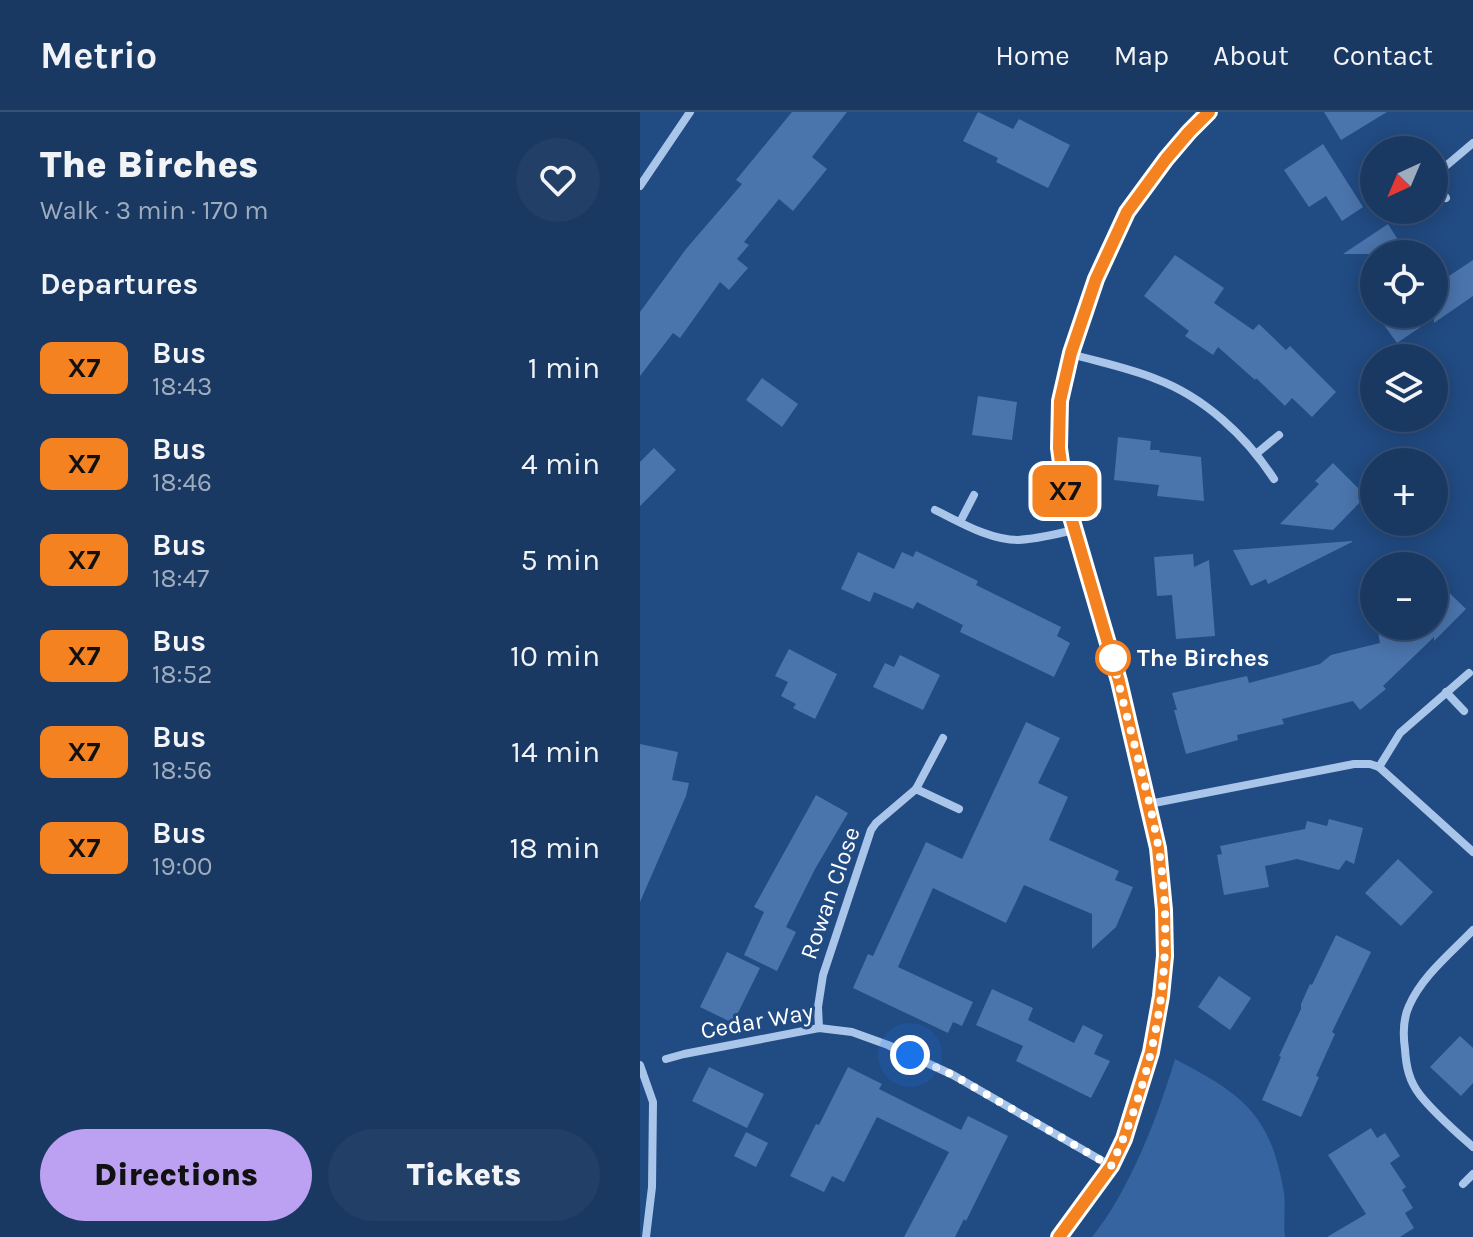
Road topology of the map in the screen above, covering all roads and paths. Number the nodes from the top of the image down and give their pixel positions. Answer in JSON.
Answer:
{"nodes":[{"id":1,"x":690,"y":112,"type":"edge"},
{"id":2,"x":1209,"y":112,"type":"edge"},
{"id":3,"x":1473,"y":143,"type":"edge"},
{"id":4,"x":1448,"y":165,"type":"edge"},
{"id":5,"x":640,"y":186,"type":"edge"},
{"id":6,"x":1071,"y":353,"type":"junction"},
{"id":7,"x":1279,"y":435,"type":"dead end"},
{"id":8,"x":1256,"y":454,"type":"junction"},
{"id":9,"x":1274,"y":479,"type":"dead end"},
{"id":10,"x":974,"y":495,"type":"dead end"},
{"id":11,"x":935,"y":510,"type":"dead end"},
{"id":12,"x":960,"y":522,"type":"junction"},
{"id":13,"x":1074,"y":530,"type":"junction"},
{"id":14,"x":1469,"y":673,"type":"dead end"},
{"id":15,"x":1446,"y":692,"type":"junction"},
{"id":16,"x":1464,"y":711,"type":"dead end"},
{"id":17,"x":943,"y":738,"type":"dead end"},
{"id":18,"x":1379,"y":767,"type":"junction"},
{"id":19,"x":916,"y":789,"type":"junction"},
{"id":20,"x":1149,"y":804,"type":"junction"},
{"id":21,"x":959,"y":809,"type":"dead end"},
{"id":22,"x":1473,"y":852,"type":"edge"},
{"id":23,"x":1473,"y":930,"type":"edge"},
{"id":24,"x":819,"y":1028,"type":"junction"},
{"id":25,"x":666,"y":1059,"type":"dead end"},
{"id":26,"x":640,"y":1065,"type":"edge"},
{"id":27,"x":1473,"y":1147,"type":"edge"},
{"id":28,"x":1111,"y":1166,"type":"junction"},
{"id":29,"x":1473,"y":1174,"type":"edge"},
{"id":30,"x":1463,"y":1184,"type":"dead end"},
{"id":31,"x":646,"y":1237,"type":"edge"},
{"id":32,"x":1059,"y":1237,"type":"edge"}],
"edges":[{"from":1,"to":5,"type":"street"},
{"from":2,"to":6,"type":"street"},
{"from":3,"to":4,"type":"street"},
{"from":6,"to":8,"type":"street"},
{"from":6,"to":13,"type":"street"},
{"from":7,"to":8,"type":"street"},
{"from":8,"to":9,"type":"street"},
{"from":10,"to":12,"type":"street"},
{"from":11,"to":12,"type":"street"},
{"from":12,"to":13,"type":"street"},
{"from":13,"to":20,"type":"street"},
{"from":14,"to":15,"type":"street"},
{"from":15,"to":16,"type":"street"},
{"from":15,"to":18,"type":"street"},
{"from":17,"to":19,"type":"street","name":"Rowan Close"},
{"from":18,"to":20,"type":"street"},
{"from":18,"to":22,"type":"street"},
{"from":19,"to":21,"type":"street"},
{"from":19,"to":24,"type":"street","name":"Rowan Close"},
{"from":20,"to":28,"type":"street"},
{"from":23,"to":27,"type":"street"},
{"from":24,"to":25,"type":"street","name":"Cedar Way"},
{"from":24,"to":28,"type":"street","name":"Cedar Way"},
{"from":26,"to":31,"type":"street"},
{"from":28,"to":32,"type":"street"},
{"from":29,"to":30,"type":"street"}]}
